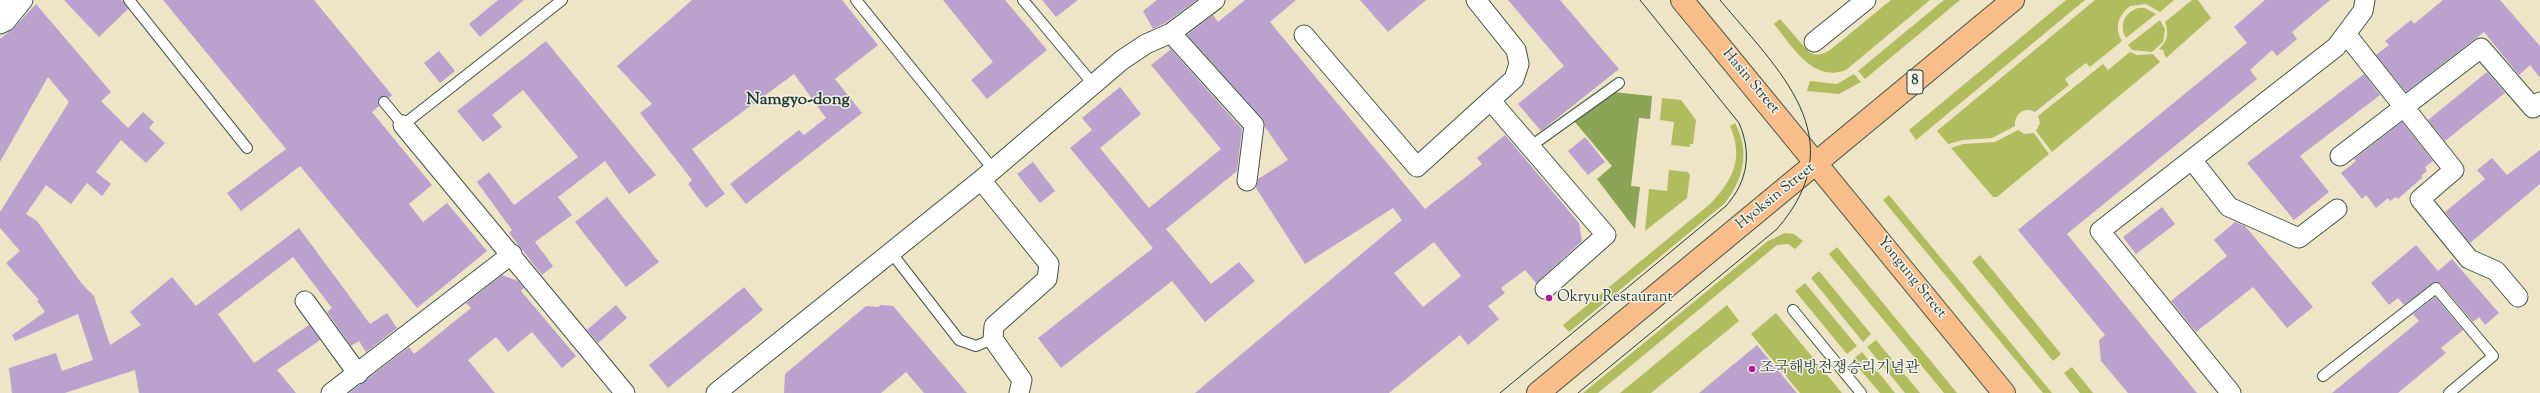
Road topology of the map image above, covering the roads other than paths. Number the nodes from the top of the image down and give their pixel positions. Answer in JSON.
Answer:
{"nodes":[{"id":1,"x":5,"y":0,"type":"edge"},
{"id":2,"x":23,"y":0,"type":"edge"},
{"id":3,"x":130,"y":0,"type":"edge"},
{"id":4,"x":562,"y":0,"type":"edge"},
{"id":5,"x":856,"y":0,"type":"edge"},
{"id":6,"x":1023,"y":0,"type":"edge"},
{"id":7,"x":1215,"y":0,"type":"edge"},
{"id":8,"x":1476,"y":0,"type":"edge"},
{"id":9,"x":1682,"y":0,"type":"edge"},
{"id":10,"x":1866,"y":0,"type":"edge"},
{"id":11,"x":2013,"y":0,"type":"edge"},
{"id":12,"x":2365,"y":0,"type":"edge"},
{"id":13,"x":0,"y":10,"type":"edge"},
{"id":14,"x":0,"y":24,"type":"edge"},
{"id":15,"x":1171,"y":33,"type":"junction"},
{"id":16,"x":2346,"y":34,"type":"junction"},
{"id":17,"x":1304,"y":35,"type":"dead end"},
{"id":18,"x":1814,"y":42,"type":"dead end"},
{"id":19,"x":1619,"y":82,"type":"dead end"},
{"id":20,"x":1093,"y":84,"type":"junction"},
{"id":21,"x":1491,"y":101,"type":"junction"},
{"id":22,"x":384,"y":102,"type":"dead end"},
{"id":23,"x":2540,"y":102,"type":"edge"},
{"id":24,"x":2404,"y":109,"type":"junction"},
{"id":25,"x":403,"y":125,"type":"junction"},
{"id":26,"x":1531,"y":146,"type":"junction"},
{"id":27,"x":247,"y":148,"type":"dead end"},
{"id":28,"x":2340,"y":156,"type":"dead end"},
{"id":29,"x":2192,"y":160,"type":"junction"},
{"id":30,"x":1818,"y":163,"type":"junction"},
{"id":31,"x":987,"y":175,"type":"junction"},
{"id":32,"x":1247,"y":181,"type":"dead end"},
{"id":33,"x":2337,"y":209,"type":"dead end"},
{"id":34,"x":890,"y":251,"type":"junction"},
{"id":35,"x":512,"y":254,"type":"junction"},
{"id":36,"x":1545,"y":289,"type":"dead end"},
{"id":37,"x":2518,"y":297,"type":"dead end"},
{"id":38,"x":305,"y":301,"type":"dead end"},
{"id":39,"x":1793,"y":310,"type":"dead end"},
{"id":40,"x":993,"y":339,"type":"junction"},
{"id":41,"x":358,"y":374,"type":"junction"},
{"id":42,"x":2323,"y":376,"type":"dead end"},
{"id":43,"x":331,"y":393,"type":"edge"},
{"id":44,"x":625,"y":393,"type":"edge"},
{"id":45,"x":716,"y":393,"type":"edge"},
{"id":46,"x":1019,"y":393,"type":"edge"},
{"id":47,"x":1538,"y":393,"type":"edge"},
{"id":48,"x":1861,"y":393,"type":"edge"},
{"id":49,"x":2004,"y":393,"type":"edge"},
{"id":50,"x":2231,"y":393,"type":"edge"},
{"id":51,"x":2449,"y":393,"type":"edge"}],
"edges":[{"from":1,"to":13,"type":"street"},
{"from":2,"to":14,"type":"street"},
{"from":3,"to":27,"type":"lane"},
{"from":4,"to":25,"type":"lane"},
{"from":5,"to":31,"type":"lane"},
{"from":6,"to":20,"type":"lane"},
{"from":7,"to":15,"type":"street"},
{"from":8,"to":21,"type":"street"},
{"from":9,"to":30,"type":"main road","name":"Hasin Street"},
{"from":10,"to":18,"type":"street"},
{"from":11,"to":30,"type":"main road","name":"Hyoksin Street","number":"8"},
{"from":12,"to":16,"type":"street"},
{"from":15,"to":20,"type":"street"},
{"from":15,"to":32,"type":"street"},
{"from":16,"to":24,"type":"street"},
{"from":16,"to":29,"type":"street"},
{"from":17,"to":21,"type":"street"},
{"from":19,"to":26,"type":"lane"},
{"from":20,"to":31,"type":"street"},
{"from":21,"to":26,"type":"street"},
{"from":22,"to":25,"type":"lane"},
{"from":23,"to":24,"type":"street"},
{"from":24,"to":28,"type":"street"},
{"from":24,"to":37,"type":"street"},
{"from":25,"to":35,"type":"street"},
{"from":26,"to":36,"type":"street"},
{"from":29,"to":33,"type":"street"},
{"from":29,"to":50,"type":"street"},
{"from":30,"to":47,"type":"main road","name":"Hyoksin Street","number":"8"},
{"from":30,"to":49,"type":"main road","name":"Yongung Street"},
{"from":31,"to":34,"type":"street"},
{"from":31,"to":40,"type":"street"},
{"from":34,"to":40,"type":"lane"},
{"from":34,"to":45,"type":"street"},
{"from":35,"to":41,"type":"street"},
{"from":35,"to":44,"type":"street"},
{"from":38,"to":41,"type":"street"},
{"from":39,"to":48,"type":"lane"},
{"from":40,"to":46,"type":"street"},
{"from":41,"to":43,"type":"street"},
{"from":42,"to":51,"type":"lane"}]}
